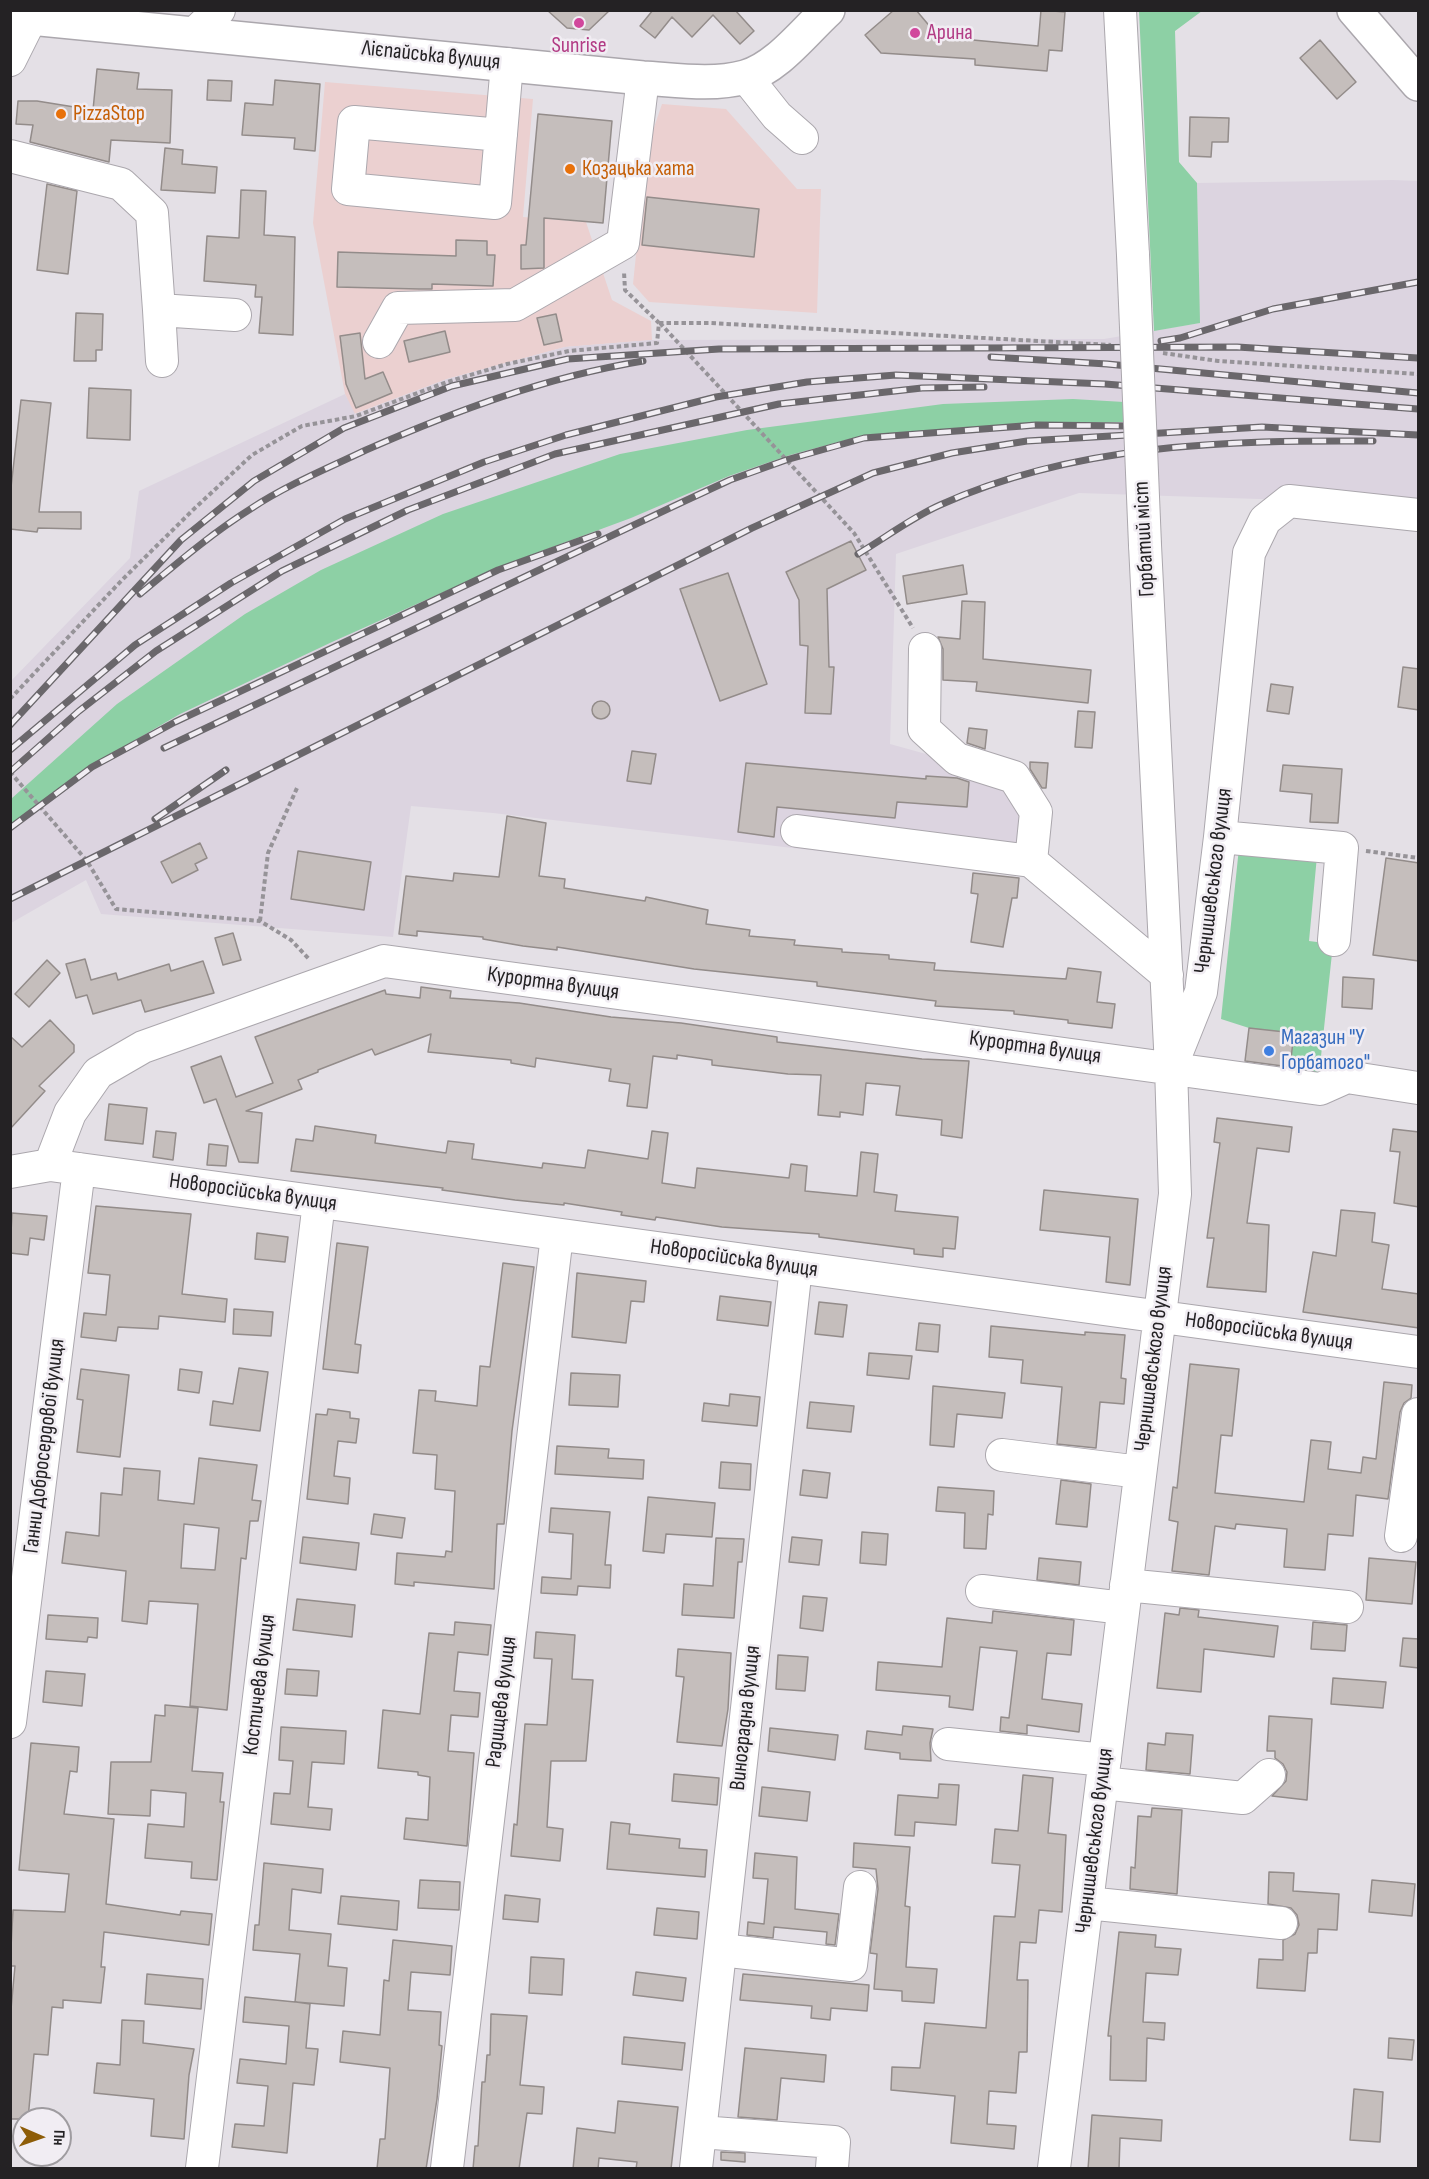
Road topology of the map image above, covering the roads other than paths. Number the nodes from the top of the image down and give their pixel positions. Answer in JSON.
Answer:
{"nodes":[{"id":1,"x":219,"y":10,"type":"edge"},
{"id":2,"x":828,"y":10,"type":"edge"},
{"id":3,"x":1120,"y":10,"type":"edge"},
{"id":4,"x":1354,"y":10,"type":"edge"},
{"id":5,"x":21,"y":17,"type":"edge"},
{"id":6,"x":196,"y":33,"type":"junction"},
{"id":7,"x":10,"y":60,"type":"edge"},
{"id":8,"x":507,"y":64,"type":"junction"},
{"id":9,"x":746,"y":77,"type":"junction"},
{"id":10,"x":643,"y":78,"type":"junction"},
{"id":11,"x":1419,"y":84,"type":"edge"},
{"id":12,"x":501,"y":135,"type":"junction"},
{"id":13,"x":802,"y":138,"type":"dead end"},
{"id":14,"x":10,"y":156,"type":"edge"},
{"id":15,"x":159,"y":310,"type":"junction"},
{"id":16,"x":235,"y":315,"type":"dead end"},
{"id":17,"x":379,"y":342,"type":"dead end"},
{"id":18,"x":162,"y":361,"type":"dead end"},
{"id":19,"x":1419,"y":515,"type":"edge"},
{"id":20,"x":925,"y":649,"type":"road end"},
{"id":21,"x":797,"y":831,"type":"dead end"},
{"id":22,"x":1220,"y":837,"type":"junction"},
{"id":23,"x":1031,"y":861,"type":"junction"},
{"id":24,"x":1334,"y":940,"type":"dead end"},
{"id":25,"x":1167,"y":975,"type":"junction"},
{"id":26,"x":1171,"y":1066,"type":"junction"},
{"id":27,"x":1419,"y":1088,"type":"edge"},
{"id":28,"x":64,"y":1167,"type":"junction"},
{"id":29,"x":10,"y":1172,"type":"edge"},
{"id":30,"x":319,"y":1202,"type":"junction"},
{"id":31,"x":557,"y":1234,"type":"junction"},
{"id":32,"x":796,"y":1267,"type":"junction"},
{"id":33,"x":1159,"y":1317,"type":"junction"},
{"id":34,"x":1419,"y":1352,"type":"edge"},
{"id":35,"x":1419,"y":1414,"type":"edge"},
{"id":36,"x":1002,"y":1455,"type":"dead end"},
{"id":37,"x":1140,"y":1472,"type":"junction"},
{"id":38,"x":1401,"y":1536,"type":"dead end"},
{"id":39,"x":982,"y":1591,"type":"dead end"},
{"id":40,"x":1125,"y":1596,"type":"junction"},
{"id":41,"x":1347,"y":1607,"type":"dead end"},
{"id":42,"x":10,"y":1722,"type":"edge"},
{"id":43,"x":948,"y":1744,"type":"dead end"},
{"id":44,"x":1103,"y":1772,"type":"junction"},
{"id":45,"x":1269,"y":1775,"type":"dead end"},
{"id":46,"x":860,"y":1887,"type":"dead end"},
{"id":47,"x":1087,"y":1903,"type":"junction"},
{"id":48,"x":1281,"y":1923,"type":"dead end"},
{"id":49,"x":721,"y":1950,"type":"junction"},
{"id":50,"x":700,"y":2132,"type":"junction"},
{"id":51,"x":202,"y":2169,"type":"edge"},
{"id":52,"x":447,"y":2169,"type":"edge"},
{"id":53,"x":696,"y":2169,"type":"edge"},
{"id":54,"x":832,"y":2169,"type":"edge"},
{"id":55,"x":1054,"y":2169,"type":"edge"}],
"edges":[{"from":1,"to":6,"type":"street"},
{"from":2,"to":9,"type":"main road","name":"Лієпайська вулиця"},
{"from":3,"to":25,"type":"street","name":"Горбатий міст","bridge":true},
{"from":4,"to":11,"type":"main road"},
{"from":5,"to":6,"type":"main road","name":"Лієпайська вулиця"},
{"from":5,"to":7,"type":"street"},
{"from":6,"to":8,"type":"main road","name":"Лієпайська вулиця"},
{"from":8,"to":10,"type":"main road","name":"Лієпайська вулиця"},
{"from":8,"to":12,"type":"street"},
{"from":9,"to":10,"type":"main road","name":"Лієпайська вулиця"},
{"from":9,"to":13,"type":"street"},
{"from":10,"to":17,"type":"street"},
{"from":12,"to":12,"type":"street"},
{"from":14,"to":15,"type":"street"},
{"from":15,"to":16,"type":"street"},
{"from":15,"to":18,"type":"street"},
{"from":19,"to":22,"type":"street","name":"Чернишевського вулиця"},
{"from":20,"to":23,"type":"street"},
{"from":21,"to":23,"type":"street"},
{"from":22,"to":24,"type":"street"},
{"from":22,"to":26,"type":"street","name":"Чернишевського вулиця"},
{"from":23,"to":25,"type":"street"},
{"from":25,"to":26,"type":"street","name":"Горбатий міст"},
{"from":26,"to":27,"type":"street","name":"Курортна вулиця"},
{"from":26,"to":28,"type":"street","name":"Курортна вулиця"},
{"from":26,"to":33,"type":"street","name":"Чернишевського вулиця"},
{"from":28,"to":29,"type":"street"},
{"from":28,"to":30,"type":"street","name":"Новоросійська вулиця"},
{"from":28,"to":42,"type":"street","name":"Ганни Добросердової вулиця"},
{"from":30,"to":31,"type":"street","name":"Новоросійська вулиця"},
{"from":30,"to":51,"type":"street","name":"Костичева вулиця"},
{"from":31,"to":32,"type":"street","name":"Новоросійська вулиця"},
{"from":31,"to":52,"type":"street","name":"Радищева вулиця"},
{"from":32,"to":33,"type":"street","name":"Новоросійська вулиця"},
{"from":32,"to":49,"type":"street","name":"Виноградна вулиця"},
{"from":33,"to":34,"type":"street","name":"Новоросійська вулиця"},
{"from":33,"to":37,"type":"street","name":"Чернишевського вулиця"},
{"from":35,"to":38,"type":"street"},
{"from":36,"to":37,"type":"street"},
{"from":37,"to":40,"type":"street","name":"Чернишевського вулиця"},
{"from":39,"to":40,"type":"street"},
{"from":40,"to":41,"type":"street"},
{"from":40,"to":44,"type":"street","name":"Чернишевського вулиця"},
{"from":43,"to":44,"type":"street"},
{"from":44,"to":45,"type":"street"},
{"from":44,"to":47,"type":"street","name":"Чернишевського вулиця"},
{"from":46,"to":49,"type":"street"},
{"from":47,"to":48,"type":"street"},
{"from":47,"to":55,"type":"street","name":"Чернишевського вулиця"},
{"from":49,"to":50,"type":"street","name":"Виноградна вулиця"},
{"from":50,"to":53,"type":"street","name":"Виноградна вулиця"},
{"from":50,"to":54,"type":"street"}]}
